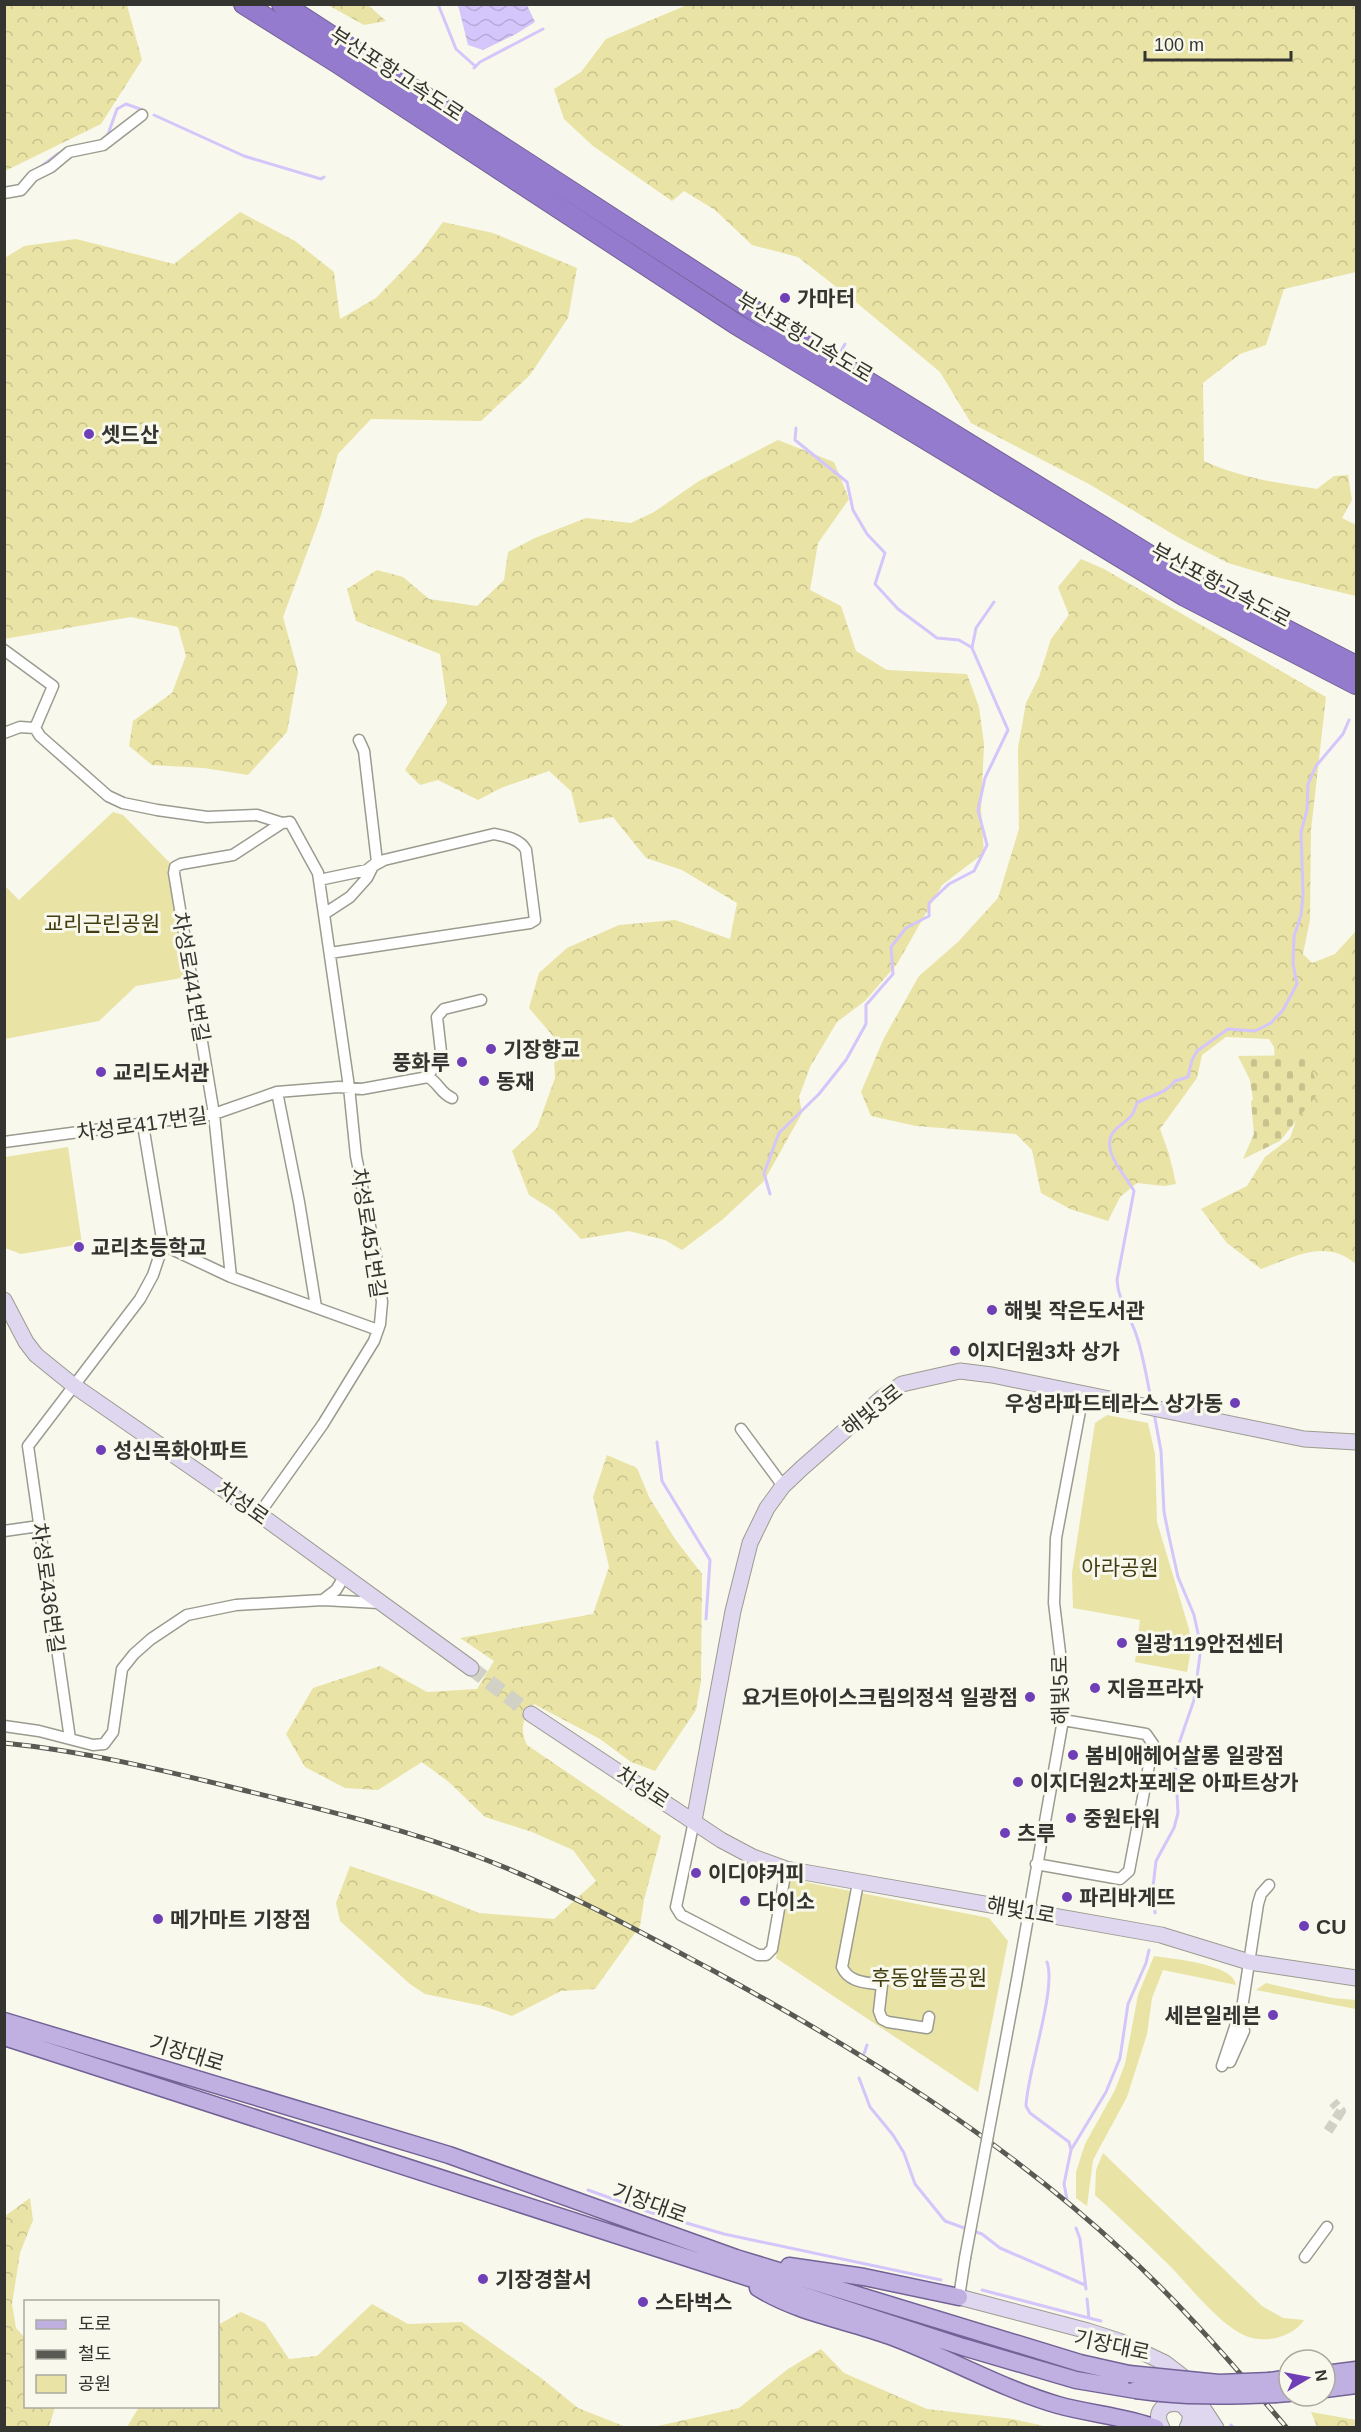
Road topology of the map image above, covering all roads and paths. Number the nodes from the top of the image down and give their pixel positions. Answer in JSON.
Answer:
{"nodes":[{"id":1,"x":243,"y":4,"type":"edge"},
{"id":2,"x":282,"y":4,"type":"edge"},
{"id":3,"x":142,"y":115,"type":"dead end"},
{"id":4,"x":4,"y":193,"type":"edge"},
{"id":5,"x":4,"y":650,"type":"edge"},
{"id":6,"x":1356,"y":666,"type":"edge"},
{"id":7,"x":1356,"y":684,"type":"edge"},
{"id":8,"x":35,"y":728,"type":"junction"},
{"id":9,"x":4,"y":733,"type":"edge"},
{"id":10,"x":359,"y":740,"type":"dead end"},
{"id":11,"x":282,"y":823,"type":"junction"},
{"id":12,"x":373,"y":866,"type":"junction"},
{"id":13,"x":319,"y":880,"type":"junction"},
{"id":14,"x":324,"y":914,"type":"junction"},
{"id":15,"x":330,"y":953,"type":"junction"},
{"id":16,"x":481,"y":1000,"type":"dead end"},
{"id":17,"x":428,"y":1077,"type":"junction"},
{"id":18,"x":349,"y":1087,"type":"junction"},
{"id":19,"x":277,"y":1092,"type":"junction"},
{"id":20,"x":452,"y":1098,"type":"dead end"},
{"id":21,"x":214,"y":1114,"type":"junction"},
{"id":22,"x":143,"y":1125,"type":"junction"},
{"id":23,"x":4,"y":1143,"type":"edge"},
{"id":24,"x":163,"y":1245,"type":"junction"},
{"id":25,"x":231,"y":1277,"type":"junction"},
{"id":26,"x":4,"y":1300,"type":"edge"},
{"id":27,"x":316,"y":1307,"type":"junction"},
{"id":28,"x":10,"y":1325,"type":"edge"},
{"id":29,"x":378,"y":1330,"type":"junction"},
{"id":30,"x":73,"y":1385,"type":"junction"},
{"id":31,"x":1083,"y":1395,"type":"junction"},
{"id":32,"x":741,"y":1429,"type":"dead end"},
{"id":33,"x":1356,"y":1442,"type":"edge"},
{"id":34,"x":783,"y":1486,"type":"junction"},
{"id":35,"x":259,"y":1514,"type":"junction"},
{"id":36,"x":39,"y":1526,"type":"junction"},
{"id":37,"x":4,"y":1531,"type":"edge"},
{"id":38,"x":344,"y":1577,"type":"junction"},
{"id":39,"x":323,"y":1600,"type":"junction"},
{"id":40,"x":383,"y":1603,"type":"junction"},
{"id":41,"x":471,"y":1668,"type":"tunnel mouth"},
{"id":42,"x":531,"y":1714,"type":"tunnel mouth"},
{"id":43,"x":1063,"y":1720,"type":"junction"},
{"id":44,"x":4,"y":1726,"type":"edge"},
{"id":45,"x":70,"y":1739,"type":"junction"},
{"id":46,"x":694,"y":1821,"type":"junction"},
{"id":47,"x":1036,"y":1864,"type":"junction"},
{"id":48,"x":786,"y":1869,"type":"junction"},
{"id":49,"x":858,"y":1883,"type":"junction"},
{"id":50,"x":1269,"y":1885,"type":"dead end"},
{"id":51,"x":1028,"y":1911,"type":"junction"},
{"id":52,"x":1249,"y":1962,"type":"junction"},
{"id":53,"x":1356,"y":1978,"type":"edge"},
{"id":54,"x":929,"y":2017,"type":"dead end"},
{"id":55,"x":4,"y":2021,"type":"edge"},
{"id":56,"x":4,"y":2037,"type":"edge"},
{"id":57,"x":1225,"y":2067,"type":"dead end"},
{"id":58,"x":1327,"y":2227,"type":"dead end"},
{"id":59,"x":1305,"y":2257,"type":"dead end"},
{"id":60,"x":735,"y":2266,"type":"junction"},
{"id":61,"x":959,"y":2297,"type":"junction"},
{"id":62,"x":1129,"y":2345,"type":"junction"},
{"id":63,"x":1356,"y":2370,"type":"edge"},
{"id":64,"x":1337,"y":2372,"type":"edge"},
{"id":65,"x":1356,"y":2385,"type":"edge"},
{"id":66,"x":1168,"y":2387,"type":"junction"},
{"id":67,"x":1337,"y":2387,"type":"edge"},
{"id":68,"x":1277,"y":2389,"type":"edge"},
{"id":69,"x":1277,"y":2389,"type":"edge"},
{"id":70,"x":1165,"y":2406,"type":"junction"},
{"id":71,"x":1185,"y":2407,"type":"junction"},
{"id":72,"x":1156,"y":2427,"type":"edge"},
{"id":73,"x":1162,"y":2427,"type":"edge"},
{"id":74,"x":1187,"y":2427,"type":"edge"},
{"id":75,"x":1202,"y":2427,"type":"edge"},
{"id":76,"x":1216,"y":2427,"type":"edge"}],
"edges":[{"from":1,"to":7,"type":"highway","name":"부산포항고속도로"},
{"from":2,"to":6,"type":"highway","name":"부산포항고속도로"},
{"from":3,"to":4,"type":"street"},
{"from":5,"to":8,"type":"street"},
{"from":8,"to":9,"type":"street"},
{"from":8,"to":11,"type":"street","name":"차성로451번길"},
{"from":10,"to":12,"type":"street"},
{"from":11,"to":13,"type":"street","name":"차성로451번길"},
{"from":11,"to":21,"type":"street","name":"차성로441번길"},
{"from":12,"to":13,"type":"street"},
{"from":12,"to":14,"type":"street"},
{"from":12,"to":15,"type":"street"},
{"from":13,"to":14,"type":"street","name":"차성로451번길"},
{"from":14,"to":15,"type":"street","name":"차성로451번길"},
{"from":15,"to":18,"type":"street","name":"차성로451번길"},
{"from":16,"to":17,"type":"street"},
{"from":17,"to":18,"type":"street","name":"차성로417번길"},
{"from":17,"to":20,"type":"street"},
{"from":18,"to":19,"type":"street","name":"차성로417번길"},
{"from":18,"to":29,"type":"street","name":"차성로451번길"},
{"from":19,"to":21,"type":"street","name":"차성로417번길"},
{"from":19,"to":27,"type":"street"},
{"from":21,"to":22,"type":"street","name":"차성로417번길"},
{"from":21,"to":25,"type":"street","name":"차성로441번길"},
{"from":22,"to":23,"type":"street","name":"차성로417번길"},
{"from":22,"to":24,"type":"street"},
{"from":24,"to":25,"type":"street"},
{"from":24,"to":30,"type":"street","name":"차성로436번길"},
{"from":25,"to":27,"type":"street"},
{"from":26,"to":28,"type":"street","name":"차성로"},
{"from":27,"to":29,"type":"street"},
{"from":28,"to":30,"type":"street","name":"차성로"},
{"from":29,"to":35,"type":"street","name":"차성로451번길"},
{"from":30,"to":35,"type":"street","name":"차성로"},
{"from":30,"to":36,"type":"street","name":"차성로436번길"},
{"from":31,"to":33,"type":"street","name":"해빛3로"},
{"from":31,"to":34,"type":"street","name":"해빛3로"},
{"from":31,"to":43,"type":"street","name":"해빛5로"},
{"from":32,"to":34,"type":"street"},
{"from":34,"to":46,"type":"street","name":"해빛3로"},
{"from":35,"to":38,"type":"street","name":"차성로"},
{"from":36,"to":37,"type":"street"},
{"from":36,"to":45,"type":"street","name":"차성로436번길"},
{"from":38,"to":39,"type":"street"},
{"from":38,"to":40,"type":"street","name":"차성로"},
{"from":39,"to":40,"type":"street"},
{"from":39,"to":45,"type":"street"},
{"from":40,"to":41,"type":"street","name":"차성로"},
{"from":42,"to":46,"type":"street","name":"차성로"},
{"from":43,"to":47,"type":"street","name":"해빛5로"},
{"from":43,"to":47,"type":"street"},
{"from":44,"to":45,"type":"street"},
{"from":46,"to":48,"type":"street","name":"해빛1로"},
{"from":46,"to":48,"type":"street"},
{"from":47,"to":51,"type":"street","name":"해빛5로"},
{"from":48,"to":49,"type":"street","name":"해빛1로"},
{"from":49,"to":51,"type":"street","name":"해빛1로"},
{"from":49,"to":54,"type":"street"},
{"from":50,"to":52,"type":"street"},
{"from":51,"to":52,"type":"street","name":"해빛1로"},
{"from":51,"to":61,"type":"street","name":"해빛5로","bridge":true},
{"from":52,"to":53,"type":"street","name":"해빛1로"},
{"from":52,"to":57,"type":"street"},
{"from":55,"to":60,"type":"main road","name":"기장대로"},
{"from":56,"to":60,"type":"main road","name":"기장대로"},
{"from":58,"to":59,"type":"street"},
{"from":60,"to":61,"type":"main road"},
{"from":60,"to":68,"type":"main road","name":"기장대로","bridge":true},
{"from":60,"to":69,"type":"main road","name":"기장대로","bridge":true},
{"from":60,"to":72,"type":"main road"},
{"from":61,"to":62,"type":"street"},
{"from":62,"to":66,"type":"street"},
{"from":62,"to":76,"type":"street"},
{"from":63,"to":64,"type":"main road"},
{"from":65,"to":67,"type":"main road"},
{"from":66,"to":70,"type":"street"},
{"from":66,"to":71,"type":"street"},
{"from":70,"to":71,"type":"street"},
{"from":70,"to":73,"type":"street"},
{"from":71,"to":74,"type":"street"},
{"from":71,"to":75,"type":"street"}]}
